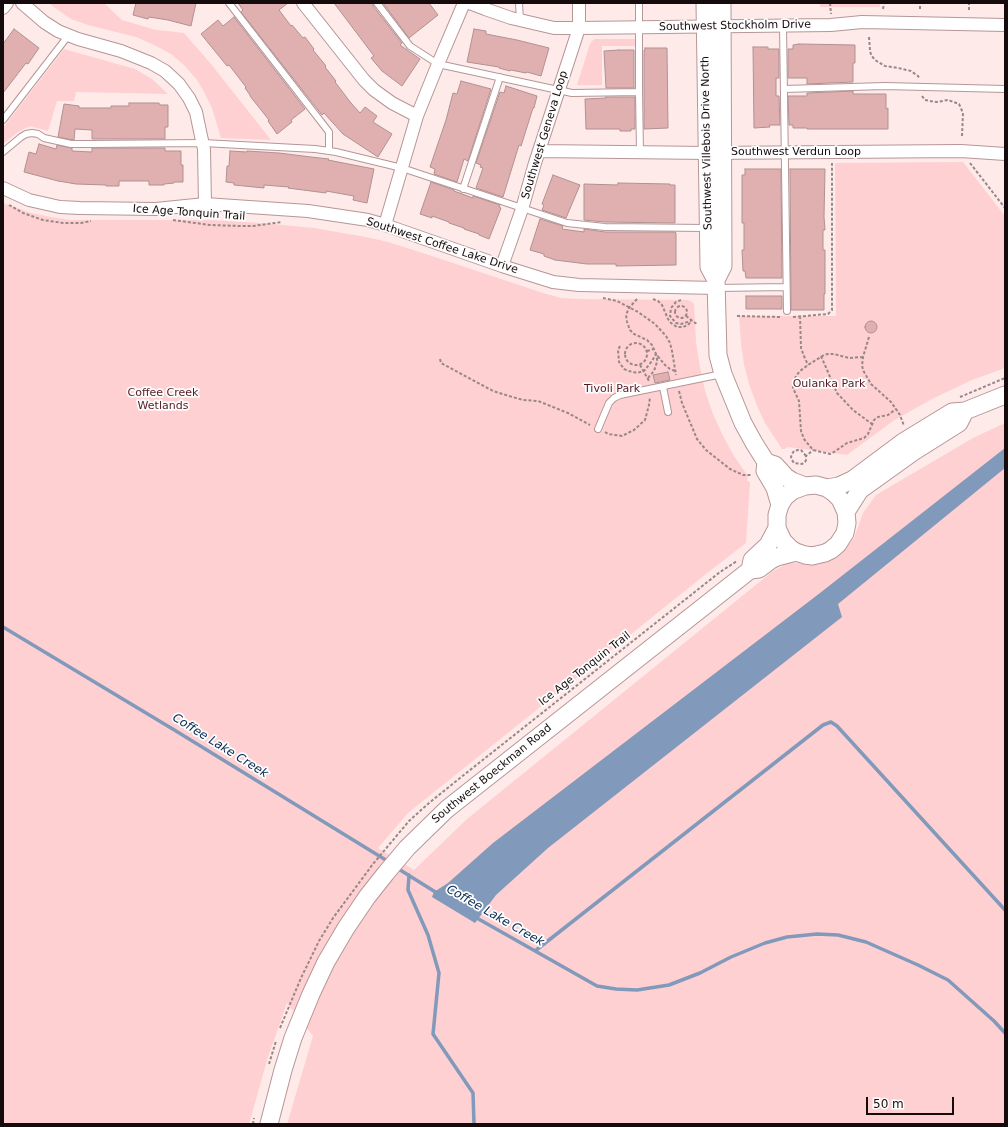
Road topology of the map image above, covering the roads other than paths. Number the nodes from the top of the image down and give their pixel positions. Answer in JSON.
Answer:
{"nodes":[{"id":1,"x":7,"y":3,"type":"edge"},
{"id":2,"x":22,"y":3,"type":"edge"},
{"id":3,"x":229,"y":3,"type":"edge"},
{"id":4,"x":303,"y":3,"type":"edge"},
{"id":5,"x":377,"y":3,"type":"edge"},
{"id":6,"x":464,"y":3,"type":"edge"},
{"id":7,"x":469,"y":3,"type":"edge"},
{"id":8,"x":520,"y":3,"type":"edge"},
{"id":9,"x":579,"y":3,"type":"edge"},
{"id":10,"x":639,"y":3,"type":"edge"},
{"id":11,"x":705,"y":3,"type":"edge"},
{"id":12,"x":722,"y":3,"type":"edge"},
{"id":13,"x":3,"y":8,"type":"edge"},
{"id":14,"x":520,"y":20,"type":"junction"},
{"id":15,"x":783,"y":25,"type":"junction"},
{"id":16,"x":705,"y":26,"type":"junction"},
{"id":17,"x":722,"y":26,"type":"junction"},
{"id":18,"x":1005,"y":26,"type":"edge"},
{"id":19,"x":639,"y":27,"type":"junction"},
{"id":20,"x":579,"y":28,"type":"junction"},
{"id":21,"x":68,"y":36,"type":"junction"},
{"id":22,"x":438,"y":64,"type":"junction"},
{"id":23,"x":500,"y":77,"type":"junction"},
{"id":24,"x":1005,"y":88,"type":"edge"},
{"id":25,"x":784,"y":89,"type":"junction"},
{"id":26,"x":559,"y":90,"type":"junction"},
{"id":27,"x":639,"y":92,"type":"junction"},
{"id":28,"x":417,"y":116,"type":"junction"},
{"id":29,"x":3,"y":120,"type":"edge"},
{"id":30,"x":203,"y":143,"type":"junction"},
{"id":31,"x":329,"y":151,"type":"junction"},
{"id":32,"x":539,"y":151,"type":"junction"},
{"id":33,"x":3,"y":152,"type":"edge"},
{"id":34,"x":640,"y":152,"type":"junction"},
{"id":35,"x":715,"y":152,"type":"junction"},
{"id":36,"x":784,"y":152,"type":"junction"},
{"id":37,"x":1005,"y":154,"type":"edge"},
{"id":38,"x":402,"y":168,"type":"junction"},
{"id":39,"x":3,"y":188,"type":"edge"},
{"id":40,"x":463,"y":189,"type":"junction"},
{"id":41,"x":205,"y":204,"type":"junction"},
{"id":42,"x":522,"y":209,"type":"junction"},
{"id":43,"x":385,"y":225,"type":"junction"},
{"id":44,"x":708,"y":228,"type":"junction"},
{"id":45,"x":502,"y":266,"type":"junction"},
{"id":46,"x":716,"y":284,"type":"junction"},
{"id":47,"x":786,"y":287,"type":"junction"},
{"id":48,"x":786,"y":311,"type":"dead end"},
{"id":49,"x":722,"y":374,"type":"junction"},
{"id":50,"x":663,"y":387,"type":"junction"},
{"id":51,"x":1005,"y":395,"type":"edge"},
{"id":52,"x":965,"y":411,"type":"junction"},
{"id":53,"x":668,"y":412,"type":"dead end"},
{"id":54,"x":598,"y":428,"type":"road end"},
{"id":55,"x":761,"y":469,"type":"junction"},
{"id":56,"x":805,"y":486,"type":"junction"},
{"id":57,"x":827,"y":488,"type":"junction"},
{"id":58,"x":780,"y":506,"type":"junction"},
{"id":59,"x":846,"y":512,"type":"junction"},
{"id":60,"x":777,"y":528,"type":"junction"},
{"id":61,"x":796,"y":552,"type":"junction"},
{"id":62,"x":750,"y":570,"type":"junction"},
{"id":63,"x":269,"y":1124,"type":"edge"}],
"edges":[{"from":1,"to":13,"type":"street"},
{"from":2,"to":21,"type":"street"},
{"from":3,"to":31,"type":"lane"},
{"from":4,"to":28,"type":"street"},
{"from":5,"to":22,"type":"lane"},
{"from":6,"to":22,"type":"street"},
{"from":7,"to":14,"type":"street","name":"Southwest Stockholm Drive"},
{"from":8,"to":14,"type":"lane"},
{"from":9,"to":20,"type":"street","name":"Southwest Geneva Loop"},
{"from":10,"to":19,"type":"lane"},
{"from":11,"to":16,"type":"main road","name":"Southwest Villebois Drive North"},
{"from":12,"to":17,"type":"main road","name":"Southwest Villebois Drive North"},
{"from":14,"to":20,"type":"street","name":"Southwest Stockholm Drive"},
{"from":15,"to":17,"type":"street","name":"Southwest Stockholm Drive"},
{"from":15,"to":18,"type":"street","name":"Southwest Stockholm Drive"},
{"from":15,"to":25,"type":"lane"},
{"from":16,"to":17,"type":"street","name":"Southwest Stockholm Drive"},
{"from":16,"to":19,"type":"street","name":"Southwest Stockholm Drive"},
{"from":16,"to":35,"type":"main road","name":"Southwest Villebois Drive North"},
{"from":17,"to":35,"type":"main road","name":"Southwest Villebois Drive North"},
{"from":19,"to":20,"type":"street","name":"Southwest Stockholm Drive"},
{"from":19,"to":27,"type":"lane"},
{"from":20,"to":26,"type":"street","name":"Southwest Geneva Loop"},
{"from":21,"to":29,"type":"lane"},
{"from":21,"to":30,"type":"street"},
{"from":22,"to":23,"type":"lane"},
{"from":22,"to":28,"type":"street"},
{"from":23,"to":26,"type":"lane"},
{"from":23,"to":40,"type":"lane"},
{"from":24,"to":25,"type":"lane"},
{"from":25,"to":36,"type":"lane"},
{"from":26,"to":27,"type":"lane"},
{"from":26,"to":32,"type":"street","name":"Southwest Geneva Loop"},
{"from":27,"to":34,"type":"lane"},
{"from":28,"to":38,"type":"street"},
{"from":30,"to":31,"type":"lane"},
{"from":30,"to":33,"type":"lane"},
{"from":30,"to":41,"type":"street"},
{"from":31,"to":38,"type":"lane"},
{"from":32,"to":34,"type":"street","name":"Southwest Verdun Loop"},
{"from":32,"to":42,"type":"street","name":"Southwest Geneva Loop"},
{"from":34,"to":35,"type":"street","name":"Southwest Verdun Loop"},
{"from":35,"to":36,"type":"street","name":"Southwest Verdun Loop"},
{"from":35,"to":44,"type":"main road","name":"Southwest Villebois Drive North"},
{"from":35,"to":46,"type":"main road","name":"Southwest Villebois Drive North"},
{"from":36,"to":37,"type":"street","name":"Southwest Verdun Loop"},
{"from":36,"to":47,"type":"lane"},
{"from":38,"to":40,"type":"lane"},
{"from":38,"to":43,"type":"street"},
{"from":39,"to":41,"type":"street","name":"Southwest Coffee Lake Drive"},
{"from":40,"to":42,"type":"lane"},
{"from":41,"to":43,"type":"street","name":"Southwest Coffee Lake Drive"},
{"from":42,"to":44,"type":"lane"},
{"from":42,"to":45,"type":"street","name":"Southwest Geneva Loop"},
{"from":43,"to":45,"type":"street","name":"Southwest Coffee Lake Drive"},
{"from":44,"to":46,"type":"main road","name":"Southwest Villebois Drive North"},
{"from":45,"to":46,"type":"street","name":"Southwest Coffee Lake Drive"},
{"from":46,"to":47,"type":"lane"},
{"from":46,"to":49,"type":"main road","name":"Southwest Villebois Drive North"},
{"from":47,"to":48,"type":"lane"},
{"from":49,"to":50,"type":"lane"},
{"from":49,"to":55,"type":"main road","name":"Southwest Villebois Drive North"},
{"from":50,"to":53,"type":"lane"},
{"from":50,"to":54,"type":"lane"},
{"from":51,"to":52,"type":"main road"},
{"from":52,"to":57,"type":"main road"},
{"from":52,"to":59,"type":"main road","name":"Southwest Boeckman Road"},
{"from":55,"to":56,"type":"main road","name":"Southwest Villebois Drive North"},
{"from":55,"to":58,"type":"main road","name":"Southwest Villebois Drive North"},
{"from":56,"to":57,"type":"main road"},
{"from":56,"to":58,"type":"main road"},
{"from":57,"to":59,"type":"main road"},
{"from":58,"to":60,"type":"main road","name":"Southwest Boeckman Road"},
{"from":59,"to":61,"type":"main road","name":"Southwest Boeckman Road"},
{"from":60,"to":61,"type":"main road"},
{"from":60,"to":62,"type":"main road","name":"Southwest Boeckman Road"},
{"from":61,"to":62,"type":"main road","name":"Southwest Boeckman Road"},
{"from":62,"to":63,"type":"main road","name":"Southwest Boeckman Road"}]}
